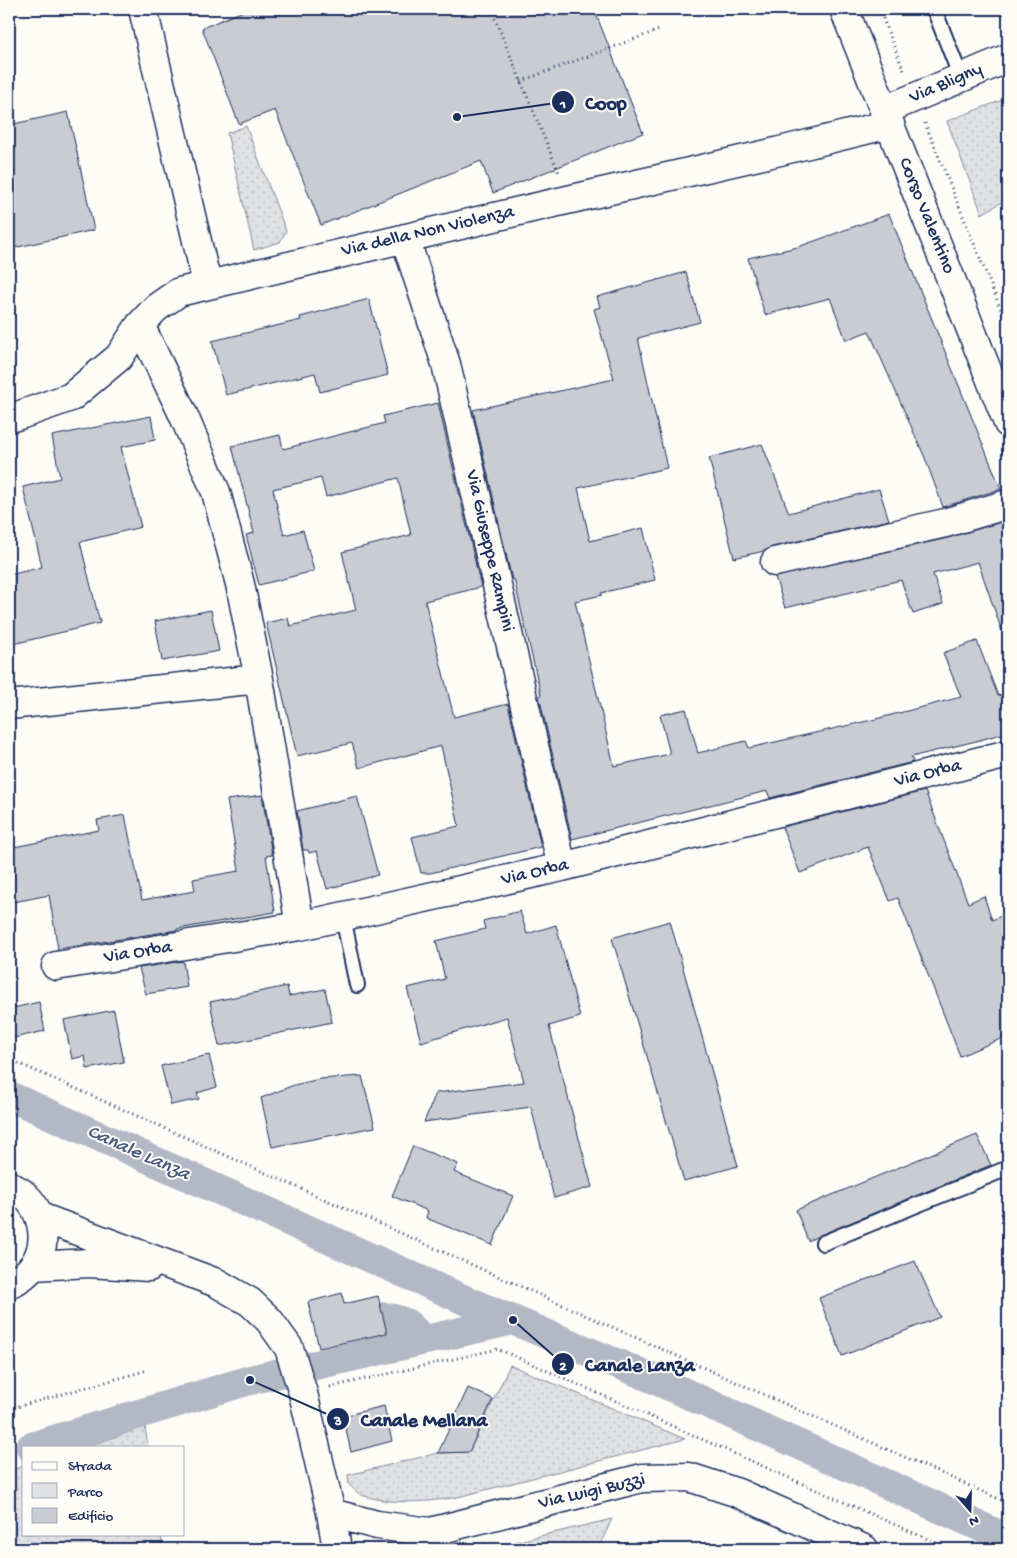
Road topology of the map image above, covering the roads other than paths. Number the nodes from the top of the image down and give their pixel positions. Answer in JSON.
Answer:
{"nodes":[{"id":1,"x":143,"y":9,"type":"edge"},
{"id":2,"x":844,"y":9,"type":"edge"},
{"id":3,"x":934,"y":9,"type":"edge"},
{"id":4,"x":1008,"y":58,"type":"edge"},
{"id":5,"x":961,"y":78,"type":"junction"},
{"id":6,"x":887,"y":117,"type":"junction"},
{"id":7,"x":405,"y":238,"type":"junction"},
{"id":8,"x":207,"y":284,"type":"junction"},
{"id":9,"x":140,"y":325,"type":"junction"},
{"id":10,"x":9,"y":418,"type":"edge"},
{"id":11,"x":1008,"y":423,"type":"edge"},
{"id":12,"x":1008,"y":504,"type":"edge"},
{"id":13,"x":775,"y":562,"type":"dead end"},
{"id":14,"x":258,"y":679,"type":"junction"},
{"id":15,"x":9,"y":705,"type":"edge"},
{"id":16,"x":1008,"y":754,"type":"edge"},
{"id":17,"x":562,"y":867,"type":"junction"},
{"id":18,"x":343,"y":917,"type":"junction"},
{"id":19,"x":300,"y":926,"type":"junction"},
{"id":20,"x":56,"y":966,"type":"dead end"},
{"id":21,"x":357,"y":985,"type":"dead end"},
{"id":22,"x":1008,"y":1168,"type":"edge"},
{"id":23,"x":9,"y":1185,"type":"edge"},
{"id":24,"x":40,"y":1217,"type":"junction"},
{"id":25,"x":823,"y":1243,"type":"dead end"},
{"id":26,"x":33,"y":1266,"type":"junction"},
{"id":27,"x":178,"y":1269,"type":"junction"},
{"id":28,"x":9,"y":1284,"type":"edge"},
{"id":29,"x":331,"y":1513,"type":"junction"},
{"id":30,"x":430,"y":1532,"type":"junction"},
{"id":31,"x":337,"y":1549,"type":"edge"},
{"id":32,"x":408,"y":1549,"type":"edge"},
{"id":33,"x":864,"y":1549,"type":"edge"}],
"edges":[{"from":1,"to":8,"type":"street"},
{"from":2,"to":6,"type":"street","name":"Corso Valentino"},
{"from":3,"to":5,"type":"lane"},
{"from":4,"to":5,"type":"street","name":"Via Bligny"},
{"from":5,"to":6,"type":"street","name":"Via Bligny"},
{"from":6,"to":7,"type":"street","name":"Via della Non Violenza"},
{"from":6,"to":11,"type":"street","name":"Corso Valentino"},
{"from":7,"to":8,"type":"street","name":"Via della Non Violenza"},
{"from":7,"to":17,"type":"street","name":"Via Giuseppe Rampini"},
{"from":8,"to":9,"type":"street","name":"Via della Non Violenza"},
{"from":9,"to":10,"type":"street","name":"Via della Non Violenza"},
{"from":9,"to":14,"type":"street"},
{"from":12,"to":13,"type":"street"},
{"from":14,"to":15,"type":"street"},
{"from":14,"to":19,"type":"street"},
{"from":16,"to":17,"type":"street","name":"Via Orba"},
{"from":17,"to":18,"type":"street","name":"Via Orba"},
{"from":18,"to":19,"type":"street","name":"Via Orba"},
{"from":18,"to":21,"type":"lane"},
{"from":19,"to":20,"type":"street","name":"Via Orba"},
{"from":22,"to":25,"type":"lane"},
{"from":23,"to":24,"type":"street"},
{"from":24,"to":26,"type":"street"},
{"from":24,"to":27,"type":"street"},
{"from":26,"to":27,"type":"street"},
{"from":26,"to":28,"type":"street"},
{"from":27,"to":29,"type":"street"},
{"from":29,"to":30,"type":"street","name":"Via Luigi Buzzi"},
{"from":29,"to":31,"type":"street"},
{"from":30,"to":32,"type":"street","name":"Via Luigi Buzzi"},
{"from":30,"to":33,"type":"street","name":"Via Luigi Buzzi"}]}
